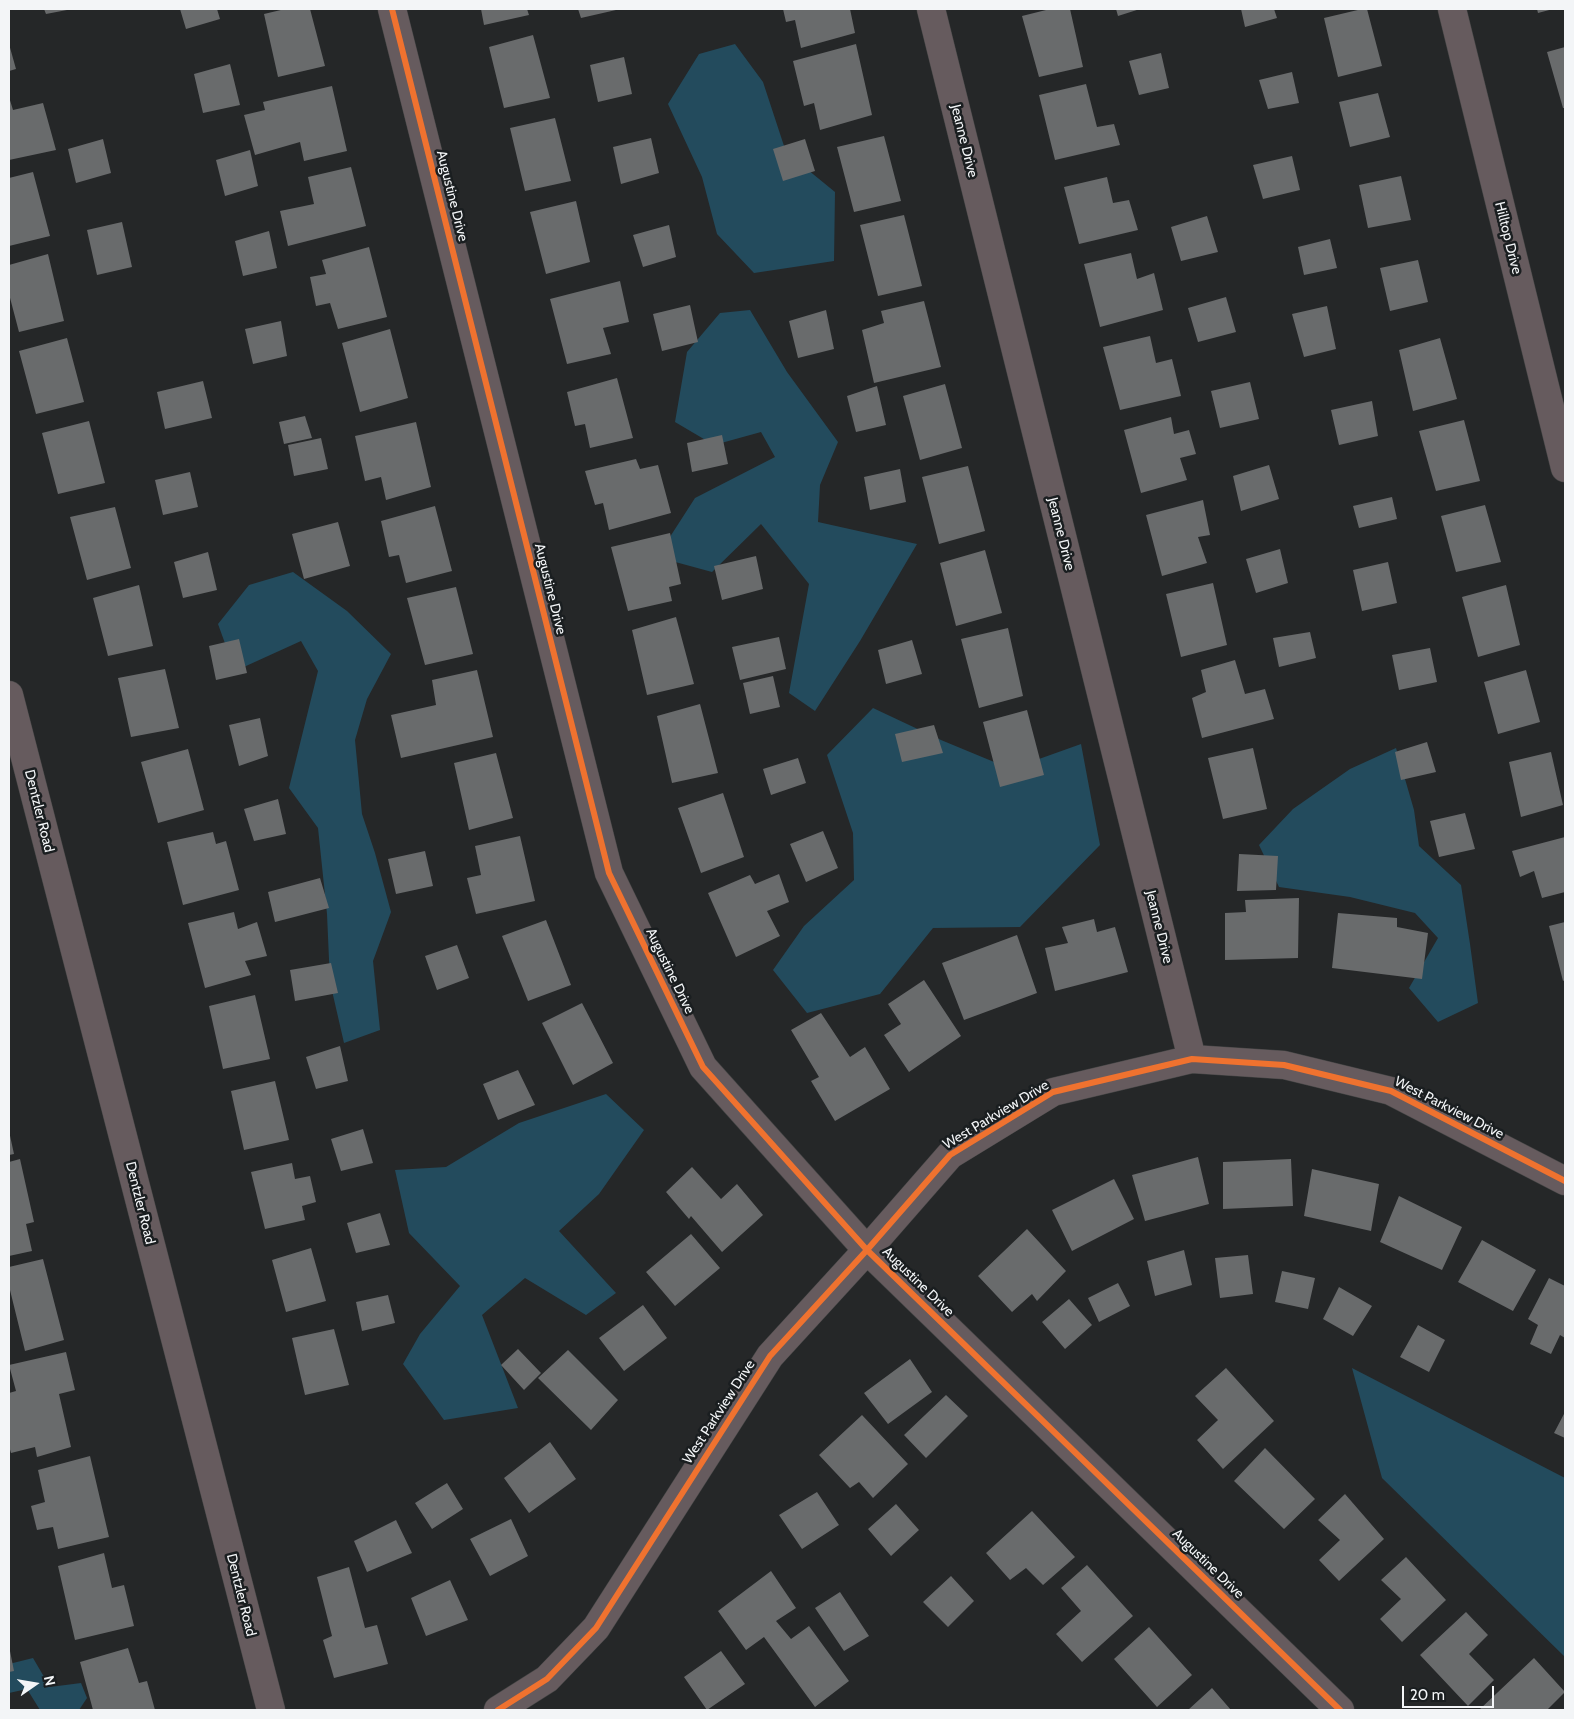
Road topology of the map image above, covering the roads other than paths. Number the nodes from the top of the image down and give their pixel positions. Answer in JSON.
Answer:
{"nodes":[{"id":1,"x":392,"y":9,"type":"edge"},
{"id":2,"x":932,"y":9,"type":"edge"},
{"id":3,"x":1452,"y":9,"type":"edge"},
{"id":4,"x":1565,"y":468,"type":"edge"},
{"id":5,"x":9,"y":695,"type":"edge"},
{"id":6,"x":1192,"y":1059,"type":"junction"},
{"id":7,"x":1565,"y":1181,"type":"edge"},
{"id":8,"x":867,"y":1250,"type":"junction"},
{"id":9,"x":271,"y":1710,"type":"edge"},
{"id":10,"x":498,"y":1710,"type":"edge"},
{"id":11,"x":1340,"y":1710,"type":"edge"}],
"edges":[{"from":1,"to":8,"type":"street","name":"Augustine Drive"},
{"from":2,"to":6,"type":"street","name":"Jeanne Drive"},
{"from":3,"to":4,"type":"street","name":"Hilltop Drive"},
{"from":5,"to":9,"type":"street","name":"Dentzler Road"},
{"from":6,"to":7,"type":"street","name":"West Parkview Drive"},
{"from":6,"to":8,"type":"street","name":"West Parkview Drive"},
{"from":8,"to":10,"type":"street","name":"West Parkview Drive"},
{"from":8,"to":11,"type":"street","name":"Augustine Drive"}]}
